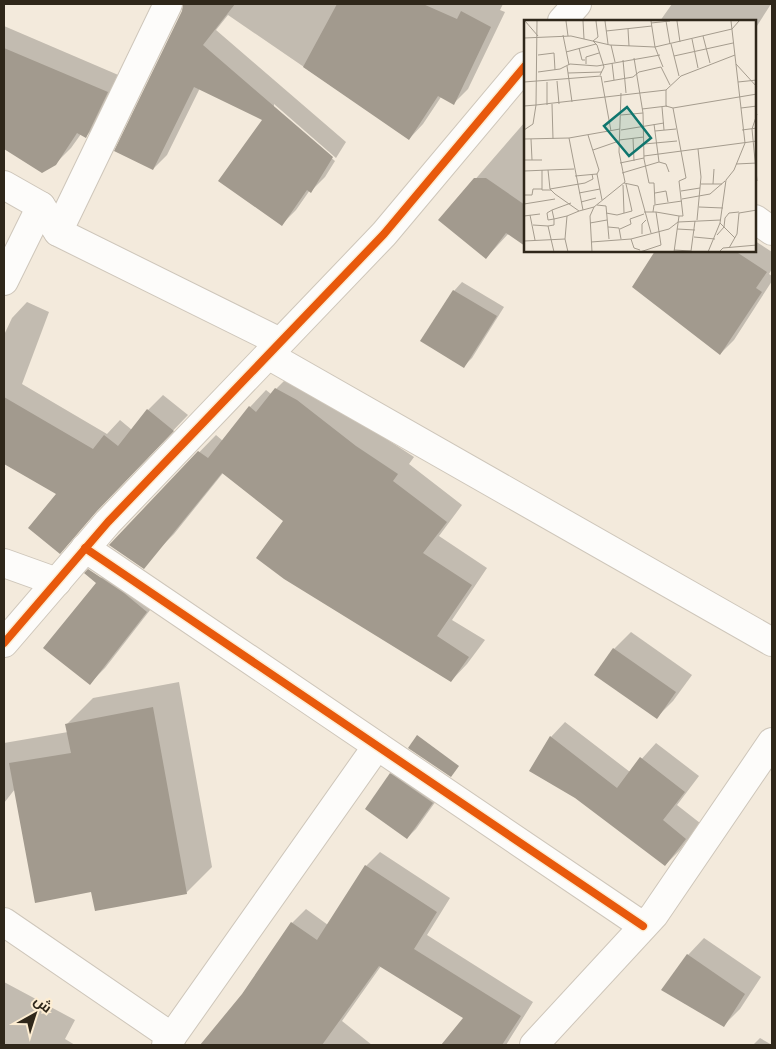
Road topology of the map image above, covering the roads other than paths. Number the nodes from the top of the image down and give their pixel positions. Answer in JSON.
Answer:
{"nodes":[{"id":1,"x":168,"y":4,"type":"edge"},
{"id":2,"x":576,"y":4,"type":"edge"},
{"id":3,"x":563,"y":20,"type":"edge"},
{"id":4,"x":524,"y":67,"type":"edge"},
{"id":5,"x":4,"y":185,"type":"edge"},
{"id":6,"x":41,"y":206,"type":"junction"},
{"id":7,"x":756,"y":221,"type":"edge"},
{"id":8,"x":772,"y":231,"type":"edge"},
{"id":9,"x":58,"y":232,"type":"junction"},
{"id":10,"x":4,"y":282,"type":"edge"},
{"id":11,"x":274,"y":349,"type":"junction"},
{"id":12,"x":85,"y":548,"type":"junction"},
{"id":13,"x":4,"y":562,"type":"edge"},
{"id":14,"x":57,"y":582,"type":"junction"},
{"id":15,"x":772,"y":642,"type":"edge"},
{"id":16,"x":4,"y":643,"type":"edge"},
{"id":17,"x":772,"y":742,"type":"edge"},
{"id":18,"x":377,"y":746,"type":"junction"},
{"id":19,"x":4,"y":922,"type":"edge"},
{"id":20,"x":643,"y":926,"type":"junction"},
{"id":21,"x":169,"y":1041,"type":"edge"},
{"id":22,"x":534,"y":1045,"type":"edge"}],
"edges":[{"from":1,"to":9,"type":"street"},
{"from":2,"to":3,"type":"street"},
{"from":4,"to":11,"type":"street"},
{"from":5,"to":6,"type":"street"},
{"from":6,"to":9,"type":"street"},
{"from":6,"to":10,"type":"street"},
{"from":7,"to":8,"type":"street"},
{"from":9,"to":11,"type":"street"},
{"from":11,"to":12,"type":"street"},
{"from":11,"to":15,"type":"street"},
{"from":12,"to":14,"type":"street"},
{"from":12,"to":18,"type":"street"},
{"from":13,"to":14,"type":"street"},
{"from":14,"to":16,"type":"street"},
{"from":17,"to":20,"type":"street"},
{"from":18,"to":20,"type":"street"},
{"from":18,"to":21,"type":"street"},
{"from":19,"to":21,"type":"street"},
{"from":20,"to":22,"type":"street"}]}
